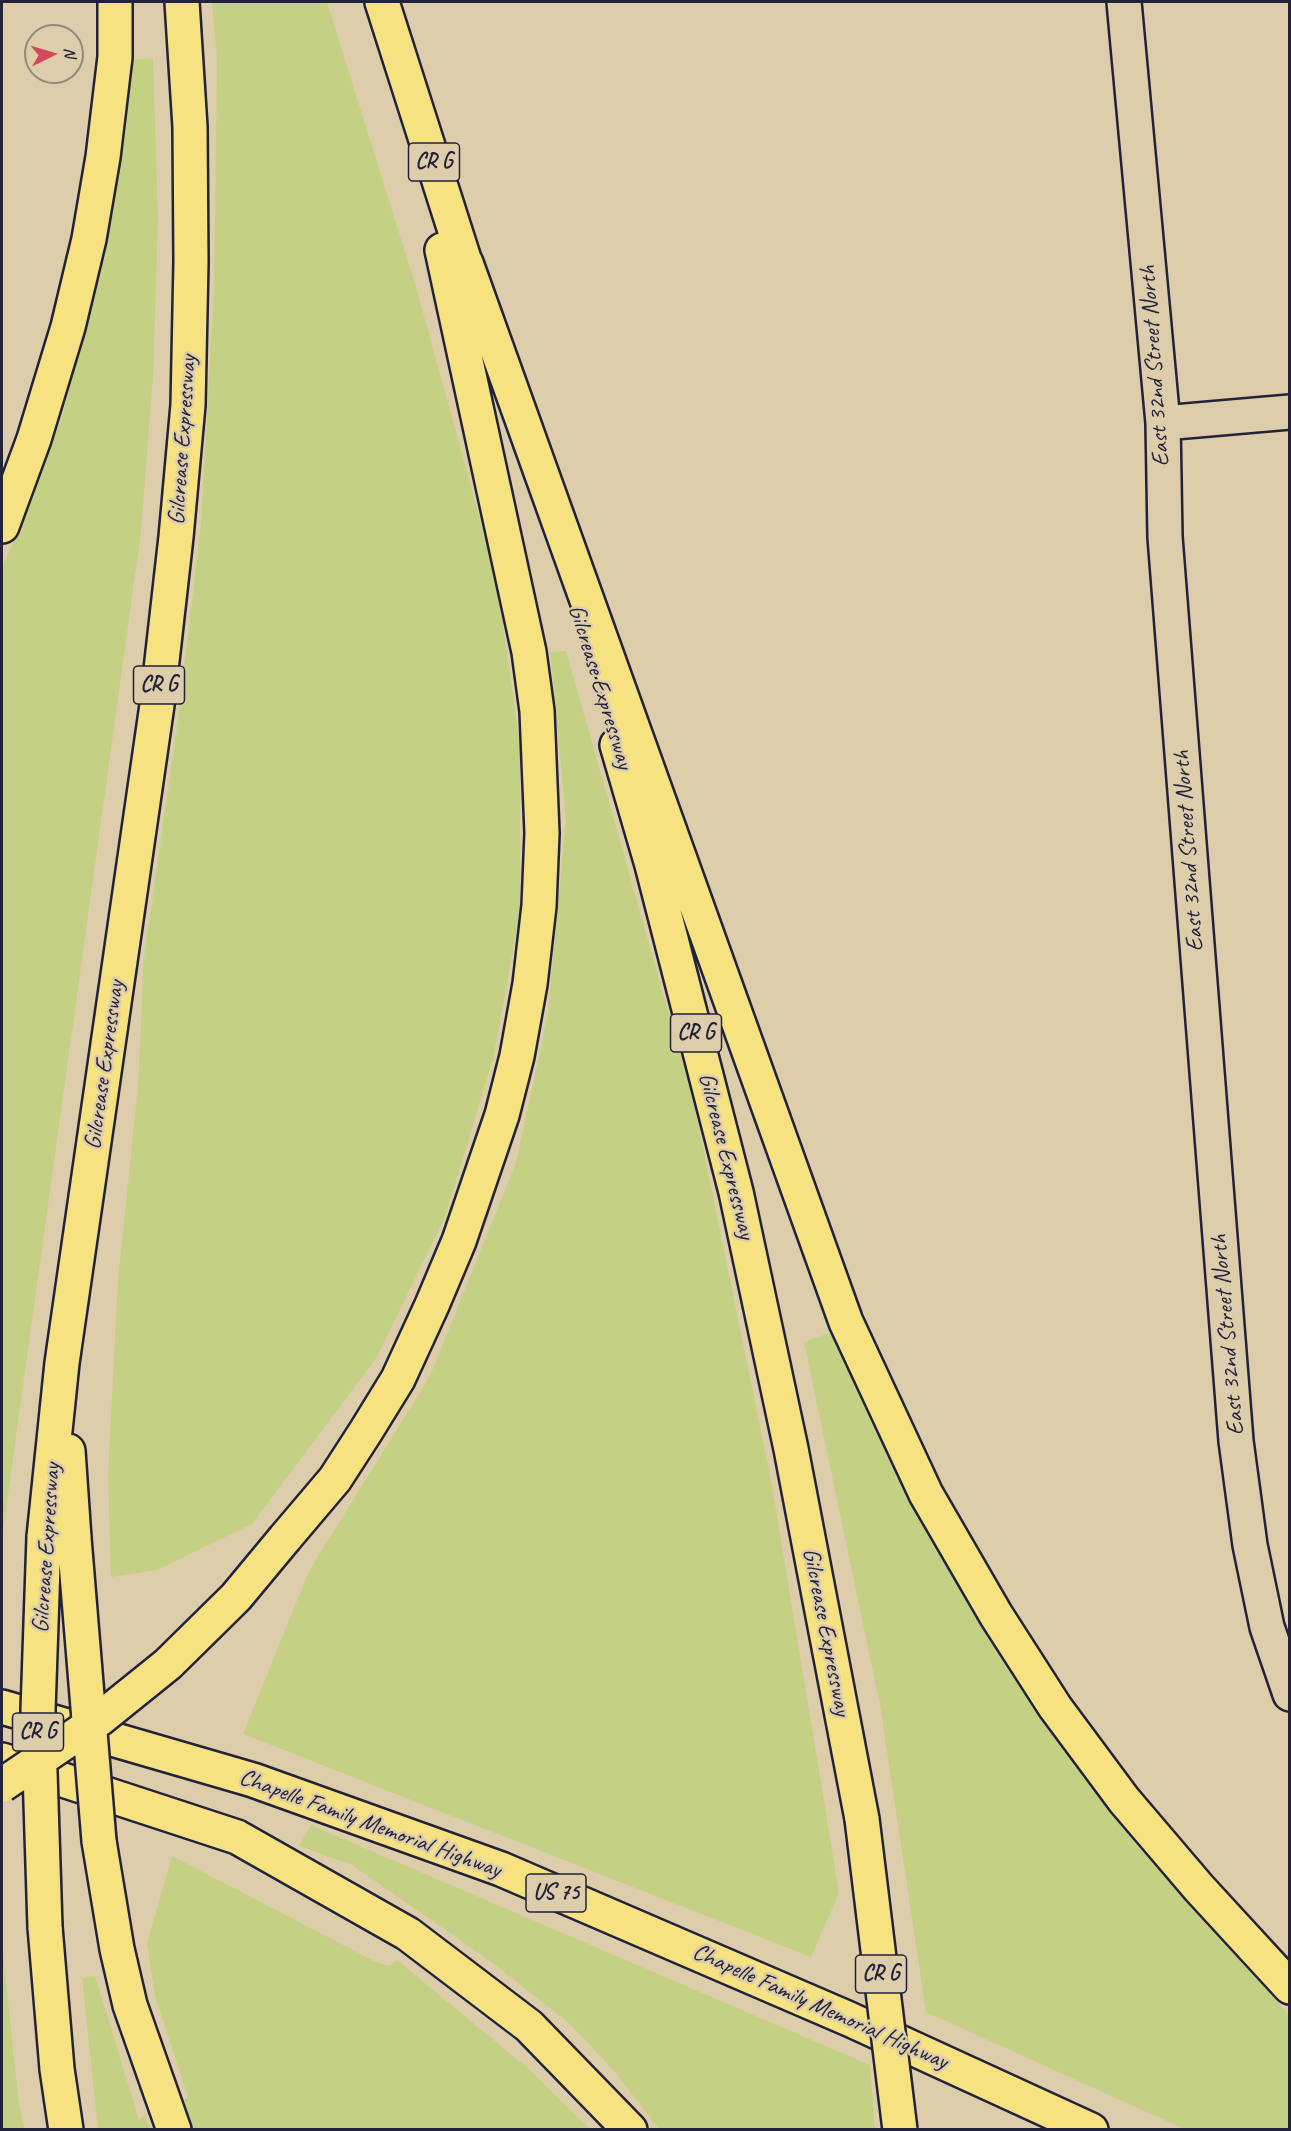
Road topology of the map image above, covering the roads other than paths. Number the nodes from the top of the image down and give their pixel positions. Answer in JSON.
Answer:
{"nodes":[{"id":1,"x":115,"y":2,"type":"edge"},
{"id":2,"x":182,"y":2,"type":"edge"},
{"id":3,"x":382,"y":2,"type":"edge"},
{"id":4,"x":1124,"y":2,"type":"edge"},
{"id":5,"x":402,"y":61,"type":"junction"},
{"id":6,"x":466,"y":263,"type":"junction"},
{"id":7,"x":1290,"y":412,"type":"edge"},
{"id":8,"x":1163,"y":423,"type":"junction"},
{"id":9,"x":2,"y":526,"type":"edge"},
{"id":10,"x":59,"y":1537,"type":"junction"},
{"id":11,"x":1290,"y":1694,"type":"edge"},
{"id":12,"x":2,"y":1707,"type":"edge"},
{"id":13,"x":2,"y":1760,"type":"edge"},
{"id":14,"x":2,"y":1785,"type":"edge"},
{"id":15,"x":1290,"y":1987,"type":"edge"},
{"id":16,"x":66,"y":2130,"type":"edge"},
{"id":17,"x":174,"y":2130,"type":"edge"},
{"id":18,"x":630,"y":2130,"type":"edge"},
{"id":19,"x":900,"y":2130,"type":"edge"},
{"id":20,"x":1091,"y":2130,"type":"edge"}],
"edges":[{"from":1,"to":9,"type":"highway"},
{"from":2,"to":10,"type":"highway","name":"Gilcrease Expressway","number":"CR G"},
{"from":3,"to":5,"type":"highway","name":"Gilcrease Expressway","number":"CR G"},
{"from":4,"to":8,"type":"street","name":"East 32nd Street North"},
{"from":5,"to":6,"type":"highway","name":"Gilcrease Expressway","number":"CR G"},
{"from":5,"to":14,"type":"highway","bridge":true},
{"from":6,"to":15,"type":"highway"},
{"from":6,"to":19,"type":"highway","name":"Gilcrease Expressway","number":"CR G","bridge":true},
{"from":7,"to":8,"type":"street"},
{"from":8,"to":11,"type":"street","name":"East 32nd Street North"},
{"from":10,"to":16,"type":"highway","name":"Gilcrease Expressway","number":"CR G","bridge":true},
{"from":10,"to":17,"type":"highway","bridge":true},
{"from":12,"to":20,"type":"highway","name":"Chapelle Family Memorial Highway","number":"US 75"},
{"from":13,"to":18,"type":"highway"}]}
